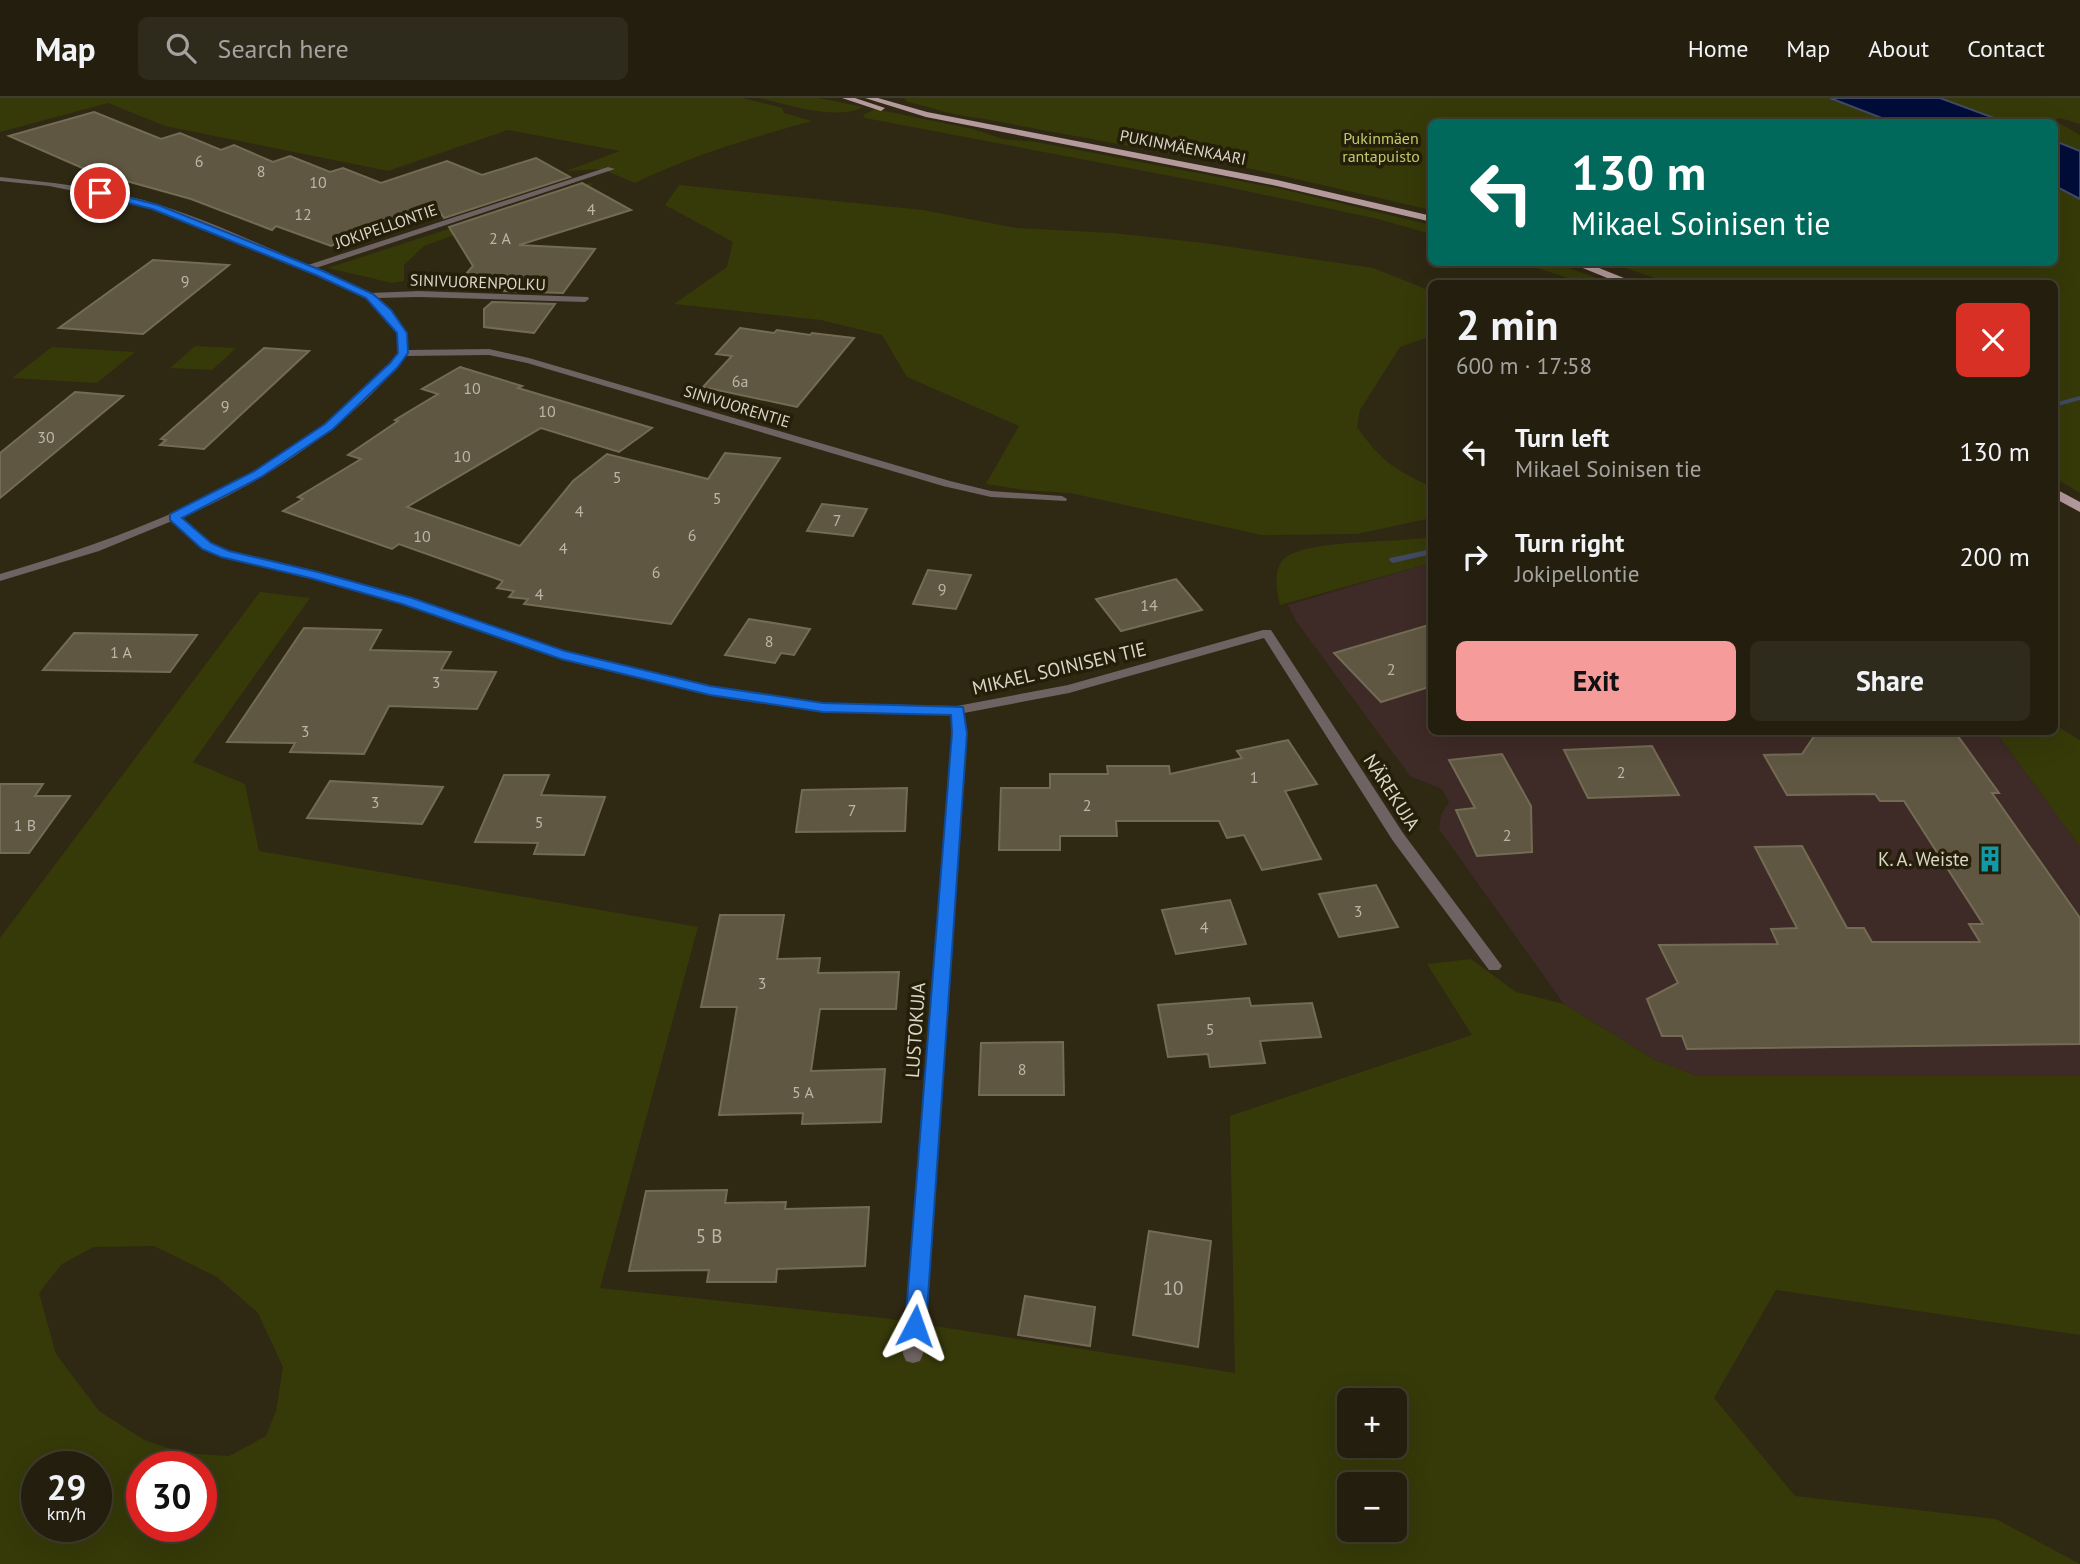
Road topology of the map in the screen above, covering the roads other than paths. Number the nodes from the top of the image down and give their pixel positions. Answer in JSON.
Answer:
{"nodes":[{"id":1,"x":846,"y":98,"type":"edge"},
{"id":2,"x":869,"y":98,"type":"edge"},
{"id":3,"x":926,"y":114,"type":"junction"},
{"id":4,"x":611,"y":169,"type":"dead end"},
{"id":5,"x":0,"y":179,"type":"edge"},
{"id":6,"x":1428,"y":218,"type":"edge"},
{"id":7,"x":1584,"y":266,"type":"edge"},
{"id":8,"x":308,"y":268,"type":"junction"},
{"id":9,"x":1623,"y":280,"type":"edge"},
{"id":10,"x":369,"y":296,"type":"junction"},
{"id":11,"x":585,"y":299,"type":"dead end"},
{"id":12,"x":403,"y":353,"type":"junction"},
{"id":13,"x":2058,"y":494,"type":"edge"},
{"id":14,"x":1062,"y":499,"type":"dead end"},
{"id":15,"x":2080,"y":508,"type":"edge"},
{"id":16,"x":174,"y":517,"type":"junction"},
{"id":17,"x":0,"y":578,"type":"edge"},
{"id":18,"x":1267,"y":633,"type":"joint"},
{"id":19,"x":957,"y":710,"type":"junction"},
{"id":20,"x":1494,"y":966,"type":"dead end"},
{"id":21,"x":913,"y":1354,"type":"dead end"}],
"edges":[{"from":1,"to":3,"type":"main road","name":"PUKINMÄENKAARI"},
{"from":2,"to":3,"type":"main road","name":"PUKINMÄENKAARI"},
{"from":3,"to":6,"type":"main road","name":"PUKINMÄENKAARI"},
{"from":4,"to":8,"type":"street","name":"JOKIPELLONTIE"},
{"from":5,"to":8,"type":"street"},
{"from":7,"to":9,"type":"main road"},
{"from":8,"to":10,"type":"street","name":"JOKIPELLONTIE"},
{"from":10,"to":11,"type":"street","name":"SINIVUORENPOLKU"},
{"from":10,"to":12,"type":"street","name":"JOKIPELLONTIE"},
{"from":12,"to":14,"type":"street","name":"SINIVUORENTIE"},
{"from":12,"to":16,"type":"street"},
{"from":13,"to":15,"type":"main road"},
{"from":16,"to":17,"type":"street"},
{"from":16,"to":19,"type":"street","name":"MIKAEL SOINISEN TIE"},
{"from":18,"to":19,"type":"street","name":"MIKAEL SOINISEN TIE"},
{"from":18,"to":20,"type":"street","name":"NÄREKUJA"},
{"from":19,"to":21,"type":"street","name":"LUSTOKUJA"}]}
